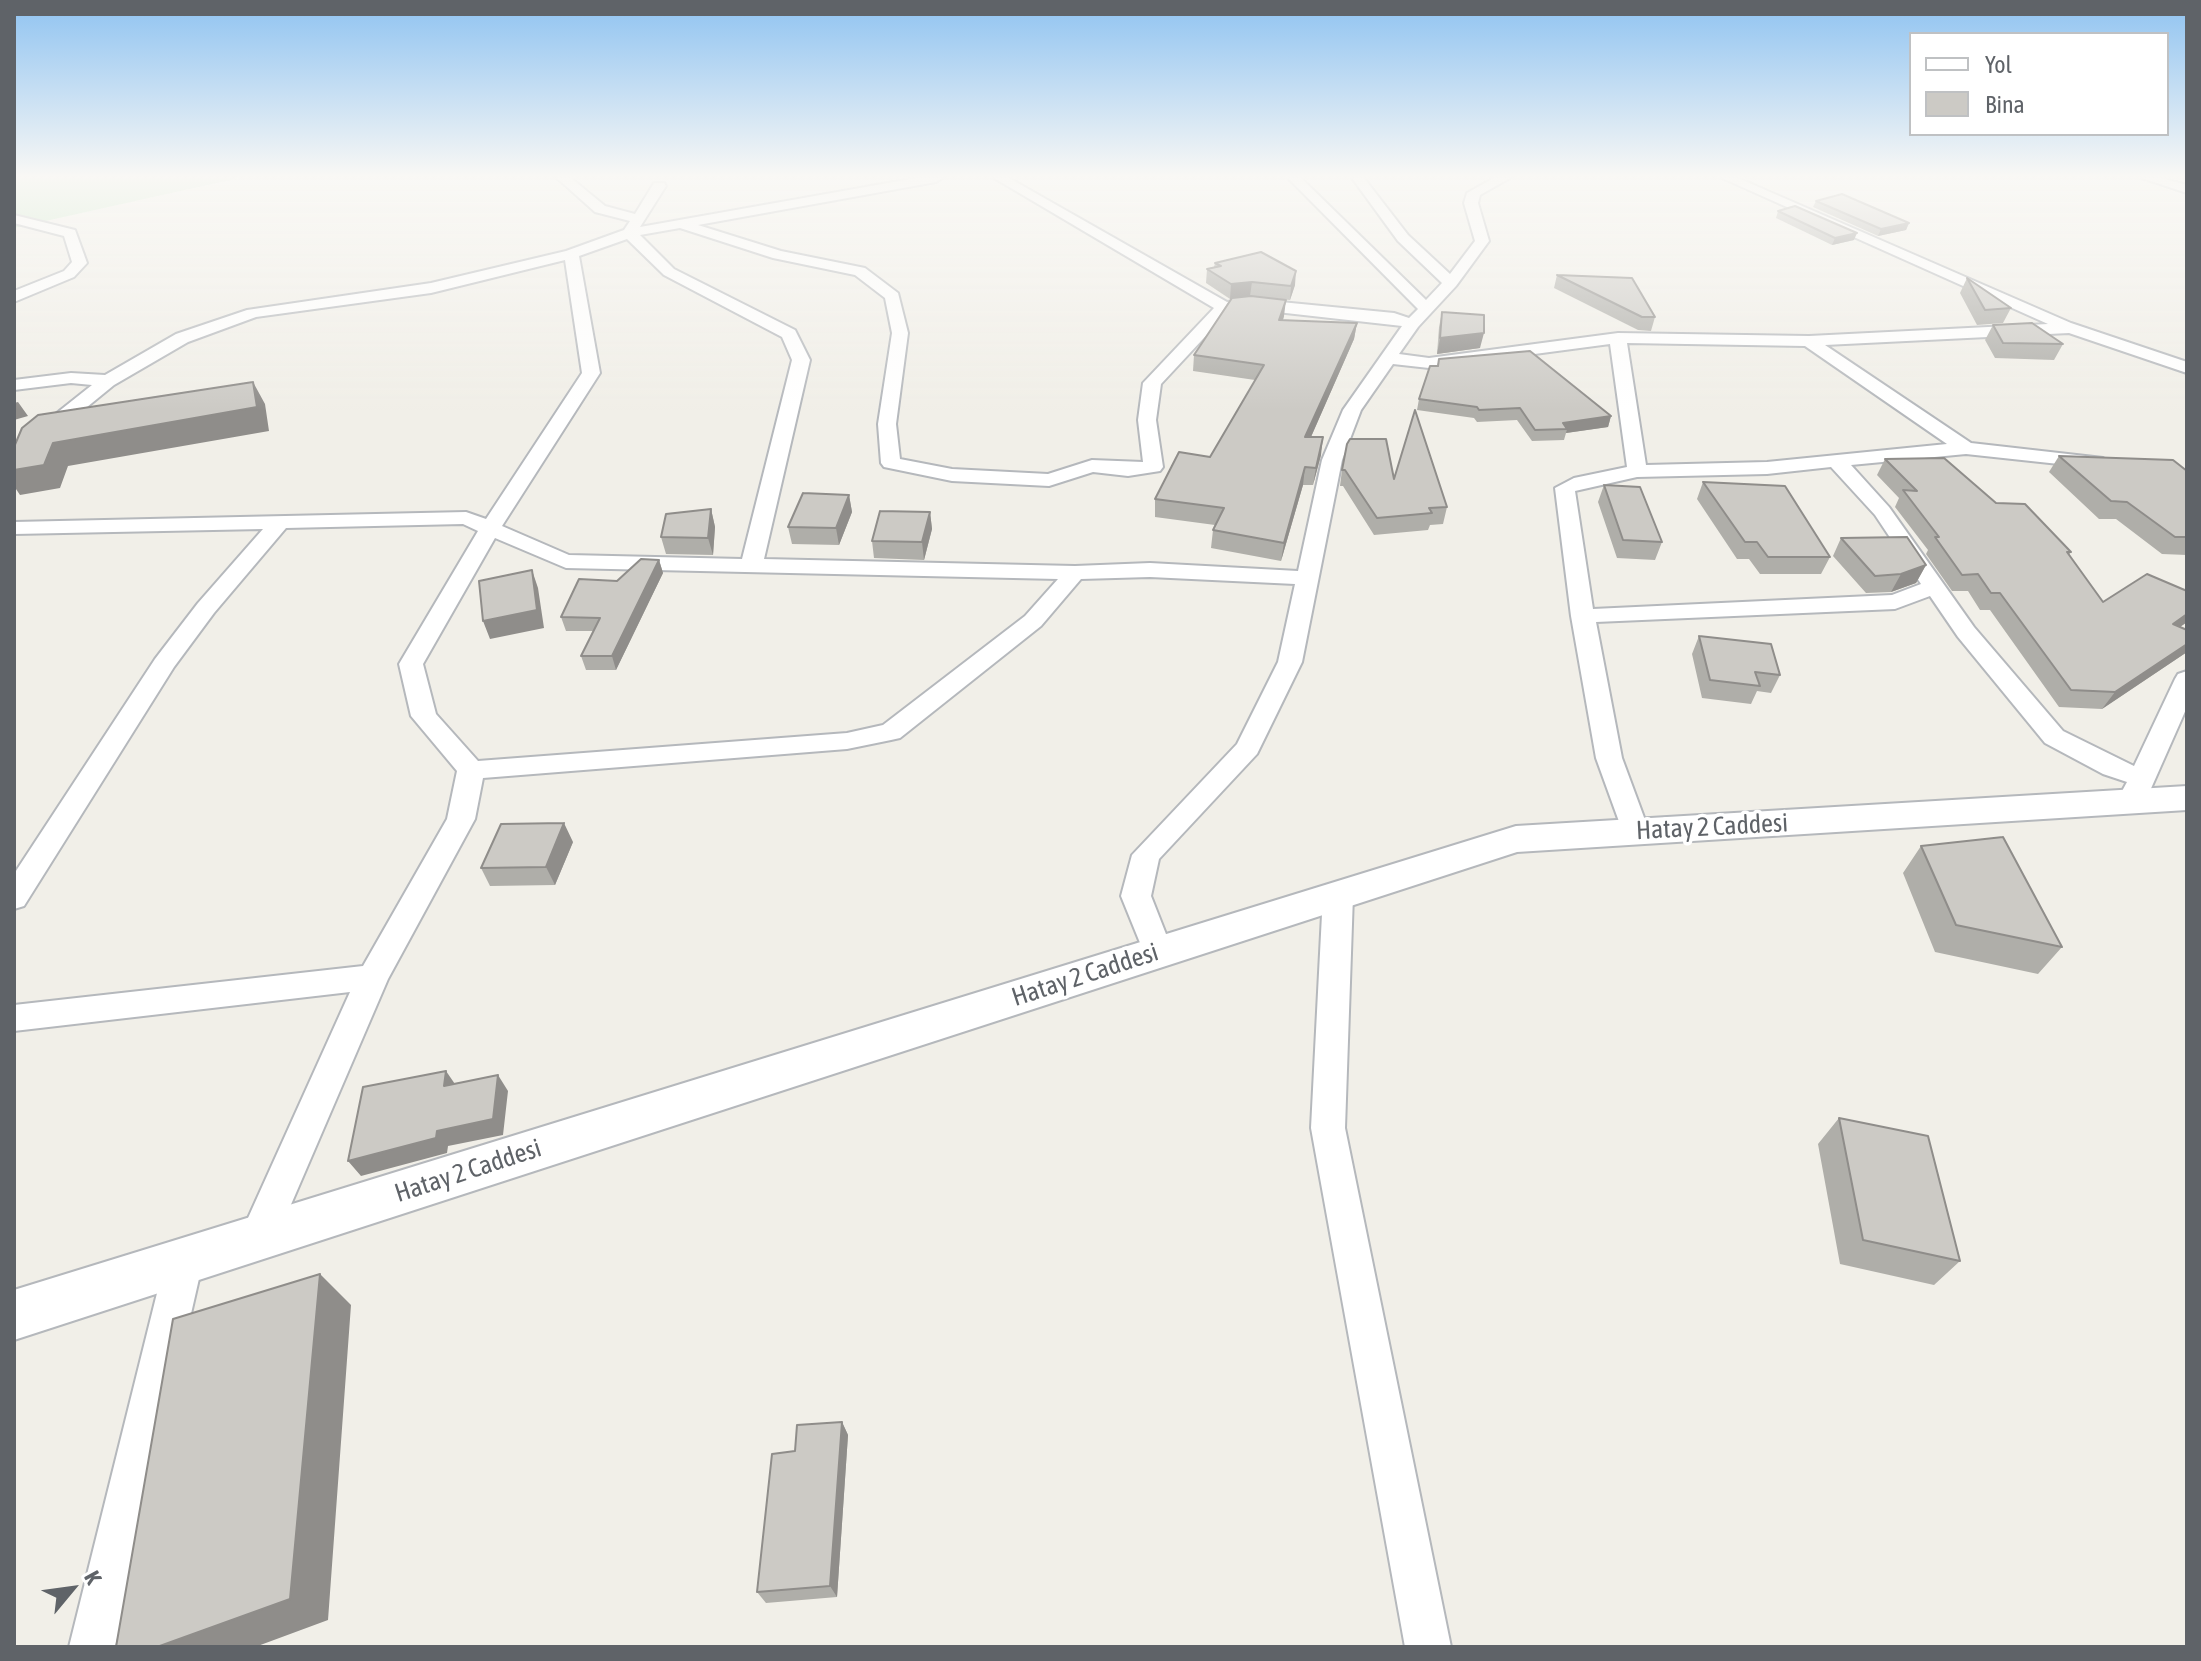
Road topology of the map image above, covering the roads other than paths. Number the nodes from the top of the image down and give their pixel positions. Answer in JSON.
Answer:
{"nodes":[{"id":1,"x":78,"y":256,"type":"edge"},
{"id":2,"x":565,"y":256,"type":"edge"},
{"id":3,"x":571,"y":256,"type":"edge"},
{"id":4,"x":656,"y":256,"type":"edge"},
{"id":5,"x":781,"y":256,"type":"edge"},
{"id":6,"x":1135,"y":256,"type":"edge"},
{"id":7,"x":1365,"y":256,"type":"edge"},
{"id":8,"x":1422,"y":256,"type":"edge"},
{"id":9,"x":1468,"y":256,"type":"edge"},
{"id":10,"x":1471,"y":256,"type":"edge"},
{"id":11,"x":1904,"y":256,"type":"edge"},
{"id":12,"x":1451,"y":283,"type":"junction"},
{"id":13,"x":14,"y":297,"type":"edge"},
{"id":14,"x":1224,"y":307,"type":"junction"},
{"id":15,"x":1420,"y":316,"type":"junction"},
{"id":16,"x":2070,"y":328,"type":"junction"},
{"id":17,"x":1618,"y":338,"type":"junction"},
{"id":18,"x":1809,"y":341,"type":"junction"},
{"id":19,"x":1387,"y":358,"type":"junction"},
{"id":20,"x":2187,"y":368,"type":"edge"},
{"id":21,"x":108,"y":381,"type":"junction"},
{"id":22,"x":14,"y":385,"type":"edge"},
{"id":23,"x":1966,"y":448,"type":"junction"},
{"id":24,"x":14,"y":457,"type":"edge"},
{"id":25,"x":1835,"y":460,"type":"junction"},
{"id":26,"x":2114,"y":464,"type":"edge"},
{"id":27,"x":1637,"y":471,"type":"junction"},
{"id":28,"x":279,"y":523,"type":"junction"},
{"id":29,"x":491,"y":527,"type":"junction"},
{"id":30,"x":14,"y":528,"type":"edge"},
{"id":31,"x":752,"y":564,"type":"junction"},
{"id":32,"x":1075,"y":573,"type":"junction"},
{"id":33,"x":1308,"y":578,"type":"junction"},
{"id":34,"x":1933,"y":587,"type":"junction"},
{"id":35,"x":1583,"y":616,"type":"junction"},
{"id":36,"x":2187,"y":679,"type":"edge"},
{"id":37,"x":471,"y":770,"type":"junction"},
{"id":38,"x":2136,"y":789,"type":"junction"},
{"id":39,"x":2187,"y":798,"type":"edge"},
{"id":40,"x":1635,"y":831,"type":"junction"},
{"id":41,"x":1338,"y":895,"type":"junction"},
{"id":42,"x":14,"y":898,"type":"edge"},
{"id":43,"x":1158,"y":952,"type":"junction"},
{"id":44,"x":373,"y":977,"type":"junction"},
{"id":45,"x":14,"y":1018,"type":"edge"},
{"id":46,"x":258,"y":1238,"type":"junction"},
{"id":47,"x":184,"y":1261,"type":"junction"},
{"id":48,"x":14,"y":1315,"type":"edge"},
{"id":49,"x":92,"y":1647,"type":"edge"},
{"id":50,"x":1428,"y":1647,"type":"edge"}],
"edges":[{"from":1,"to":13,"type":"street"},
{"from":2,"to":21,"type":"street"},
{"from":3,"to":29,"type":"street"},
{"from":4,"to":31,"type":"street"},
{"from":5,"to":14,"type":"street"},
{"from":6,"to":14,"type":"street"},
{"from":7,"to":15,"type":"street"},
{"from":8,"to":12,"type":"street"},
{"from":9,"to":12,"type":"street"},
{"from":10,"to":12,"type":"street"},
{"from":11,"to":16,"type":"street"},
{"from":12,"to":15,"type":"street"},
{"from":14,"to":15,"type":"street"},
{"from":15,"to":19,"type":"street"},
{"from":16,"to":18,"type":"street"},
{"from":16,"to":20,"type":"street"},
{"from":17,"to":18,"type":"street"},
{"from":17,"to":19,"type":"street"},
{"from":17,"to":27,"type":"street"},
{"from":18,"to":23,"type":"street"},
{"from":19,"to":33,"type":"street"},
{"from":21,"to":22,"type":"street"},
{"from":21,"to":24,"type":"street"},
{"from":23,"to":25,"type":"street"},
{"from":23,"to":26,"type":"street"},
{"from":25,"to":27,"type":"street"},
{"from":25,"to":34,"type":"street"},
{"from":27,"to":35,"type":"street"},
{"from":28,"to":29,"type":"street"},
{"from":28,"to":30,"type":"street"},
{"from":28,"to":42,"type":"street"},
{"from":29,"to":31,"type":"street"},
{"from":29,"to":37,"type":"street"},
{"from":31,"to":32,"type":"street"},
{"from":32,"to":33,"type":"street"},
{"from":32,"to":37,"type":"street"},
{"from":33,"to":43,"type":"street"},
{"from":34,"to":35,"type":"street"},
{"from":34,"to":38,"type":"street"},
{"from":35,"to":40,"type":"street"},
{"from":36,"to":38,"type":"street"},
{"from":37,"to":44,"type":"street"},
{"from":38,"to":39,"type":"street","name":"Hatay 2 Caddesi"},
{"from":38,"to":40,"type":"street","name":"Hatay 2 Caddesi"},
{"from":40,"to":41,"type":"street","name":"Hatay 2 Caddesi"},
{"from":41,"to":43,"type":"street","name":"Hatay 2 Caddesi"},
{"from":41,"to":50,"type":"street"},
{"from":43,"to":46,"type":"street","name":"Hatay 2 Caddesi"},
{"from":44,"to":45,"type":"street"},
{"from":44,"to":46,"type":"street"},
{"from":46,"to":47,"type":"street","name":"Hatay 2 Caddesi"},
{"from":47,"to":48,"type":"street","name":"Hatay 2 Caddesi"},
{"from":47,"to":49,"type":"street"}]}
